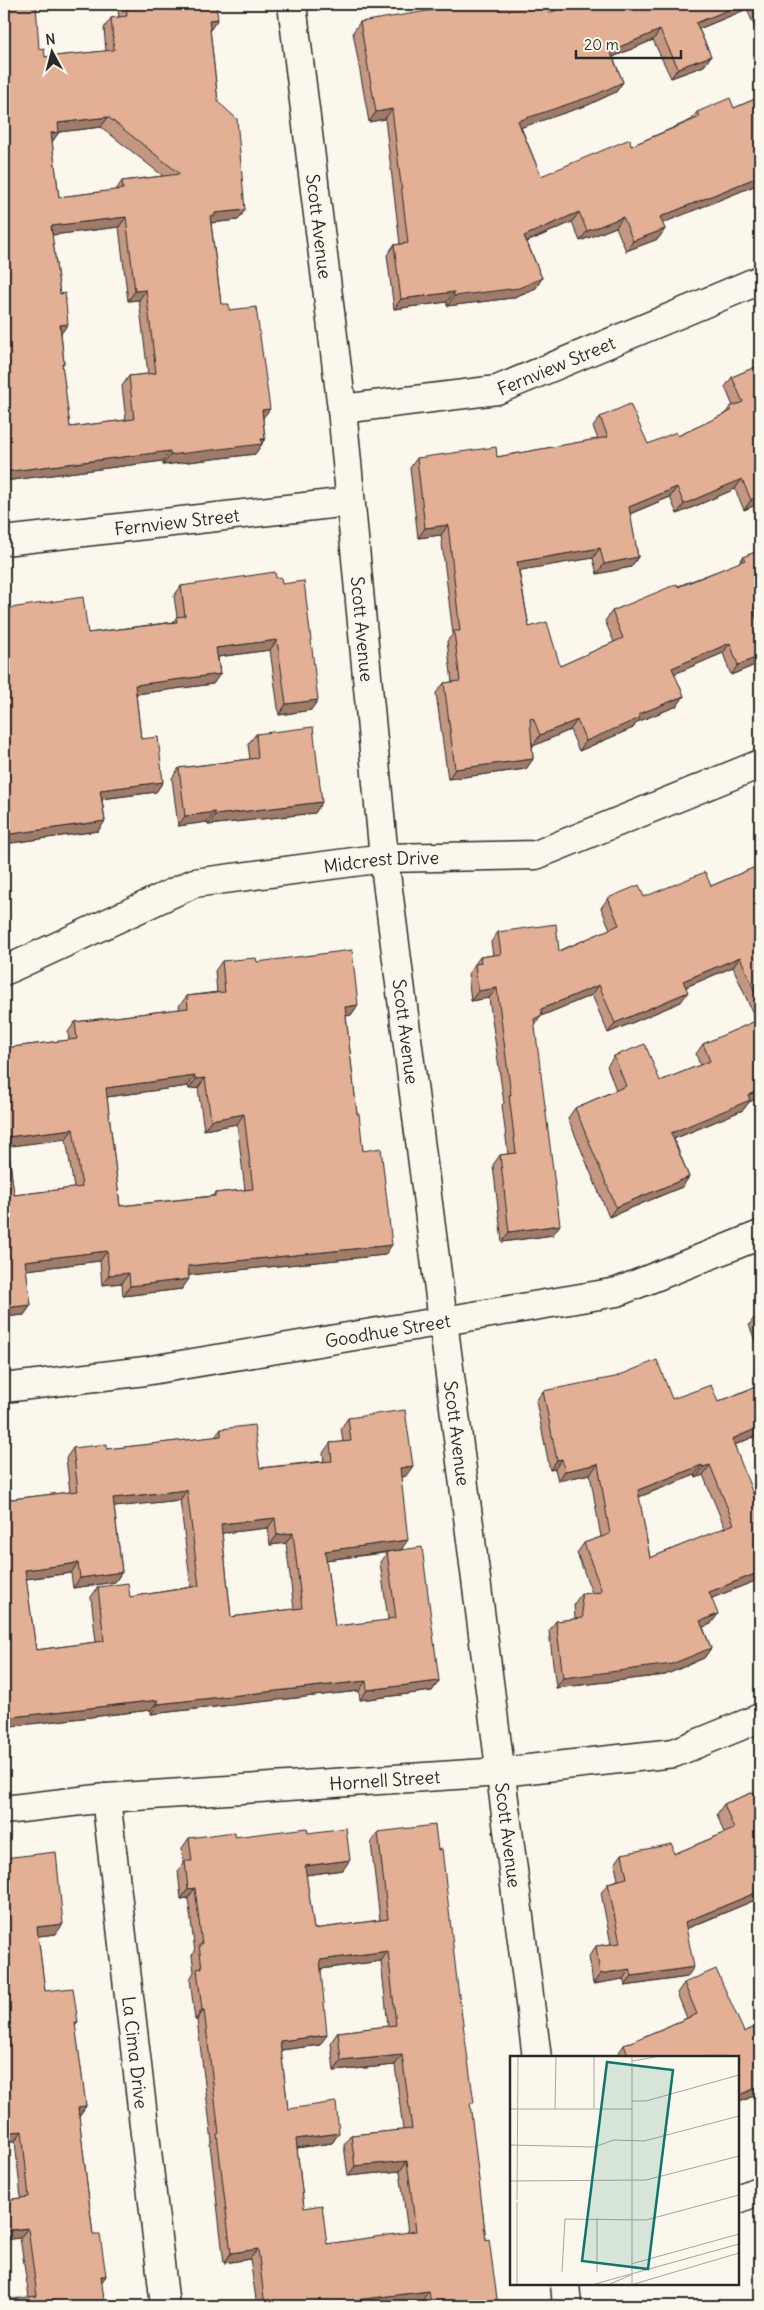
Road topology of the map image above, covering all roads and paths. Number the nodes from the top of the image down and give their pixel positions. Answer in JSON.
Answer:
{"nodes":[{"id":1,"x":292,"y":4,"type":"edge"},
{"id":2,"x":760,"y":280,"type":"edge"},
{"id":3,"x":342,"y":409,"type":"junction"},
{"id":4,"x":349,"y":502,"type":"junction"},
{"id":5,"x":4,"y":541,"type":"edge"},
{"id":6,"x":760,"y":764,"type":"edge"},
{"id":7,"x":384,"y":858,"type":"junction"},
{"id":8,"x":4,"y":971,"type":"edge"},
{"id":9,"x":760,"y":1235,"type":"edge"},
{"id":10,"x":444,"y":1320,"type":"junction"},
{"id":11,"x":4,"y":1388,"type":"edge"},
{"id":12,"x":760,"y":1718,"type":"edge"},
{"id":13,"x":501,"y":1772,"type":"junction"},
{"id":14,"x":106,"y":1798,"type":"junction"},
{"id":15,"x":4,"y":1810,"type":"edge"},
{"id":16,"x":537,"y":2056,"type":"edge"},
{"id":17,"x":760,"y":2190,"type":"edge"},
{"id":18,"x":739,"y":2199,"type":"edge"},
{"id":19,"x":565,"y":2285,"type":"edge"},
{"id":20,"x":165,"y":2306,"type":"edge"},
{"id":21,"x":567,"y":2306,"type":"edge"}],
"edges":[{"from":1,"to":3,"type":"street","name":"Scott Avenue"},
{"from":2,"to":3,"type":"street","name":"Fernview Street"},
{"from":3,"to":4,"type":"street","name":"Scott Avenue"},
{"from":4,"to":5,"type":"street","name":"Fernview Street"},
{"from":4,"to":7,"type":"street","name":"Scott Avenue"},
{"from":6,"to":7,"type":"street","name":"Midcrest Drive"},
{"from":7,"to":8,"type":"street","name":"Midcrest Drive"},
{"from":7,"to":10,"type":"street","name":"Scott Avenue"},
{"from":9,"to":10,"type":"street","name":"Goodhue Street"},
{"from":10,"to":11,"type":"street","name":"Goodhue Street"},
{"from":10,"to":13,"type":"street","name":"Scott Avenue"},
{"from":12,"to":13,"type":"street","name":"Hornell Street"},
{"from":13,"to":14,"type":"street","name":"Hornell Street"},
{"from":13,"to":16,"type":"street","name":"Scott Avenue"},
{"from":14,"to":15,"type":"street","name":"Hornell Street"},
{"from":14,"to":20,"type":"street","name":"La Cima Drive"},
{"from":17,"to":18,"type":"street"},
{"from":19,"to":21,"type":"street"}]}
